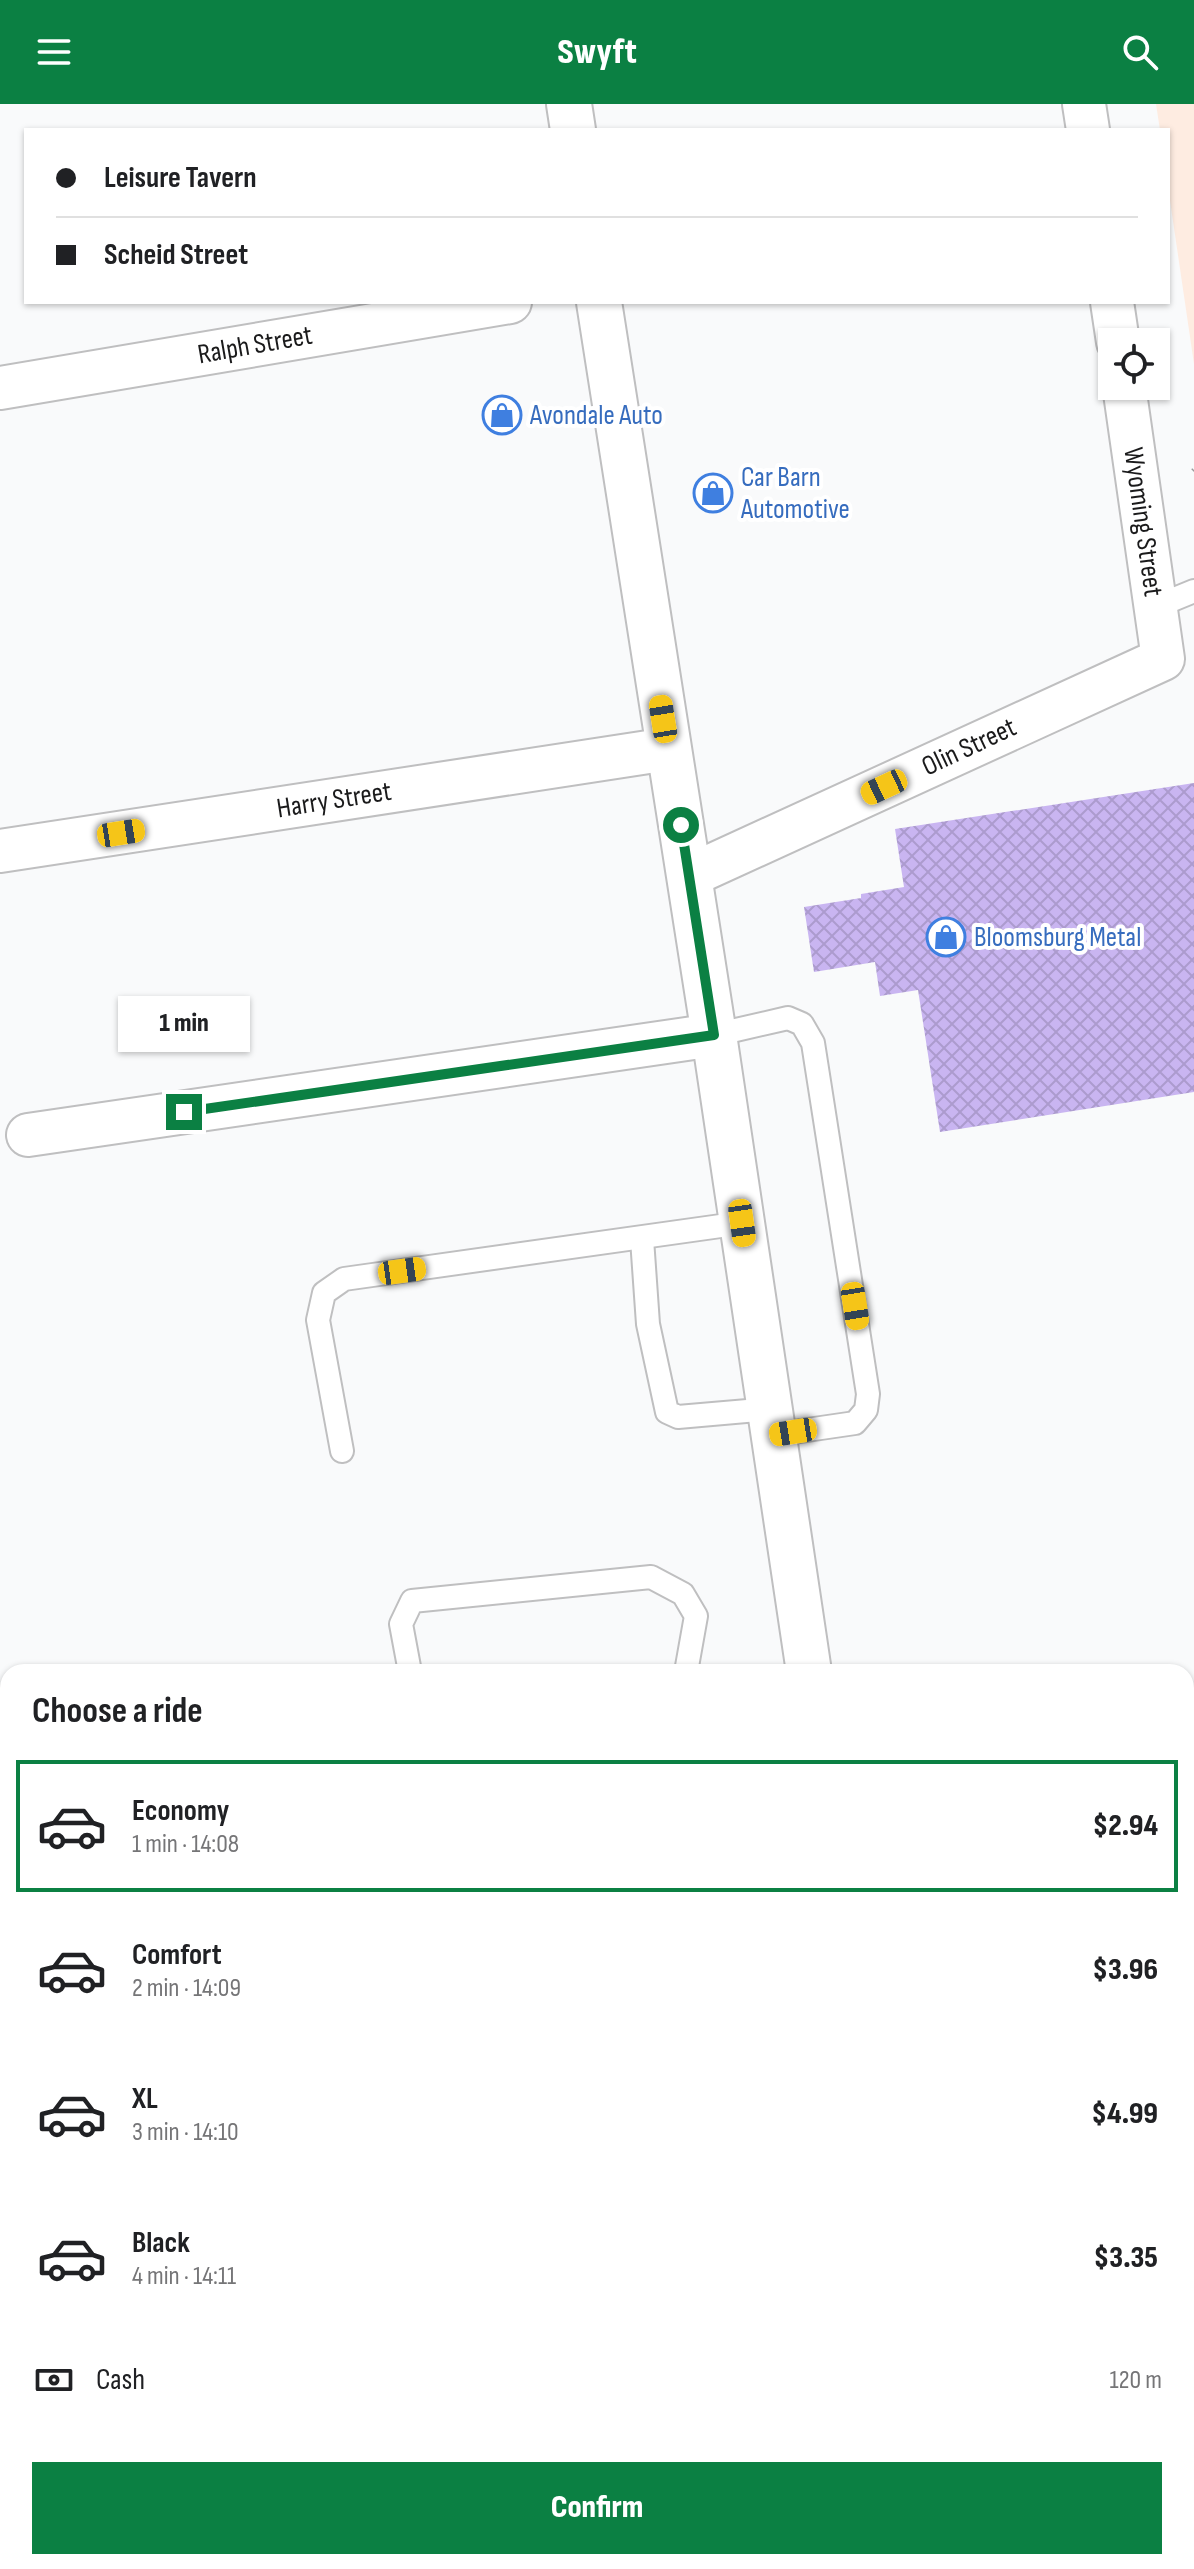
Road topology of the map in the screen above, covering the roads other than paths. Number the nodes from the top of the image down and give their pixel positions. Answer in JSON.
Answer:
{"nodes":[{"id":1,"x":569,"y":104,"type":"edge"},
{"id":2,"x":1084,"y":104,"type":"edge"},
{"id":3,"x":573,"y":128,"type":"edge"},
{"id":4,"x":1088,"y":128,"type":"edge"},
{"id":5,"x":498,"y":304,"type":"edge"},
{"id":6,"x":599,"y":304,"type":"edge"},
{"id":7,"x":1112,"y":304,"type":"edge"},
{"id":8,"x":1116,"y":328,"type":"edge"},
{"id":9,"x":0,"y":388,"type":"edge"},
{"id":10,"x":1126,"y":400,"type":"edge"},
{"id":11,"x":1194,"y":591,"type":"edge"},
{"id":12,"x":1155,"y":607,"type":"junction"},
{"id":13,"x":1163,"y":659,"type":"joint"},
{"id":14,"x":668,"y":749,"type":"junction"},
{"id":15,"x":0,"y":851,"type":"edge"},
{"id":16,"x":689,"y":876,"type":"junction"},
{"id":17,"x":714,"y":1035,"type":"junction"},
{"id":18,"x":28,"y":1135,"type":"dead end"},
{"id":19,"x":742,"y":1223,"type":"junction"},
{"id":20,"x":642,"y":1239,"type":"junction"},
{"id":21,"x":772,"y":1422,"type":"junction"},
{"id":22,"x":342,"y":1451,"type":"dead end"},
{"id":23,"x":408,"y":1664,"type":"edge"},
{"id":24,"x":687,"y":1664,"type":"edge"},
{"id":25,"x":808,"y":1664,"type":"edge"}],
"edges":[{"from":1,"to":3,"type":"street"},
{"from":2,"to":4,"type":"street"},
{"from":5,"to":9,"type":"street","name":"Ralph Street"},
{"from":6,"to":14,"type":"street"},
{"from":7,"to":8,"type":"street"},
{"from":10,"to":12,"type":"street","name":"Wyoming Street"},
{"from":11,"to":12,"type":"lane"},
{"from":12,"to":13,"type":"street","name":"Wyoming Street"},
{"from":13,"to":16,"type":"street","name":"Olin Street"},
{"from":14,"to":15,"type":"street","name":"Harry Street"},
{"from":14,"to":16,"type":"street"},
{"from":16,"to":17,"type":"street"},
{"from":17,"to":18,"type":"street"},
{"from":17,"to":19,"type":"street"},
{"from":17,"to":21,"type":"lane"},
{"from":19,"to":20,"type":"lane"},
{"from":19,"to":21,"type":"street"},
{"from":20,"to":21,"type":"lane"},
{"from":20,"to":22,"type":"lane"},
{"from":21,"to":25,"type":"street"},
{"from":23,"to":24,"type":"lane"}]}
